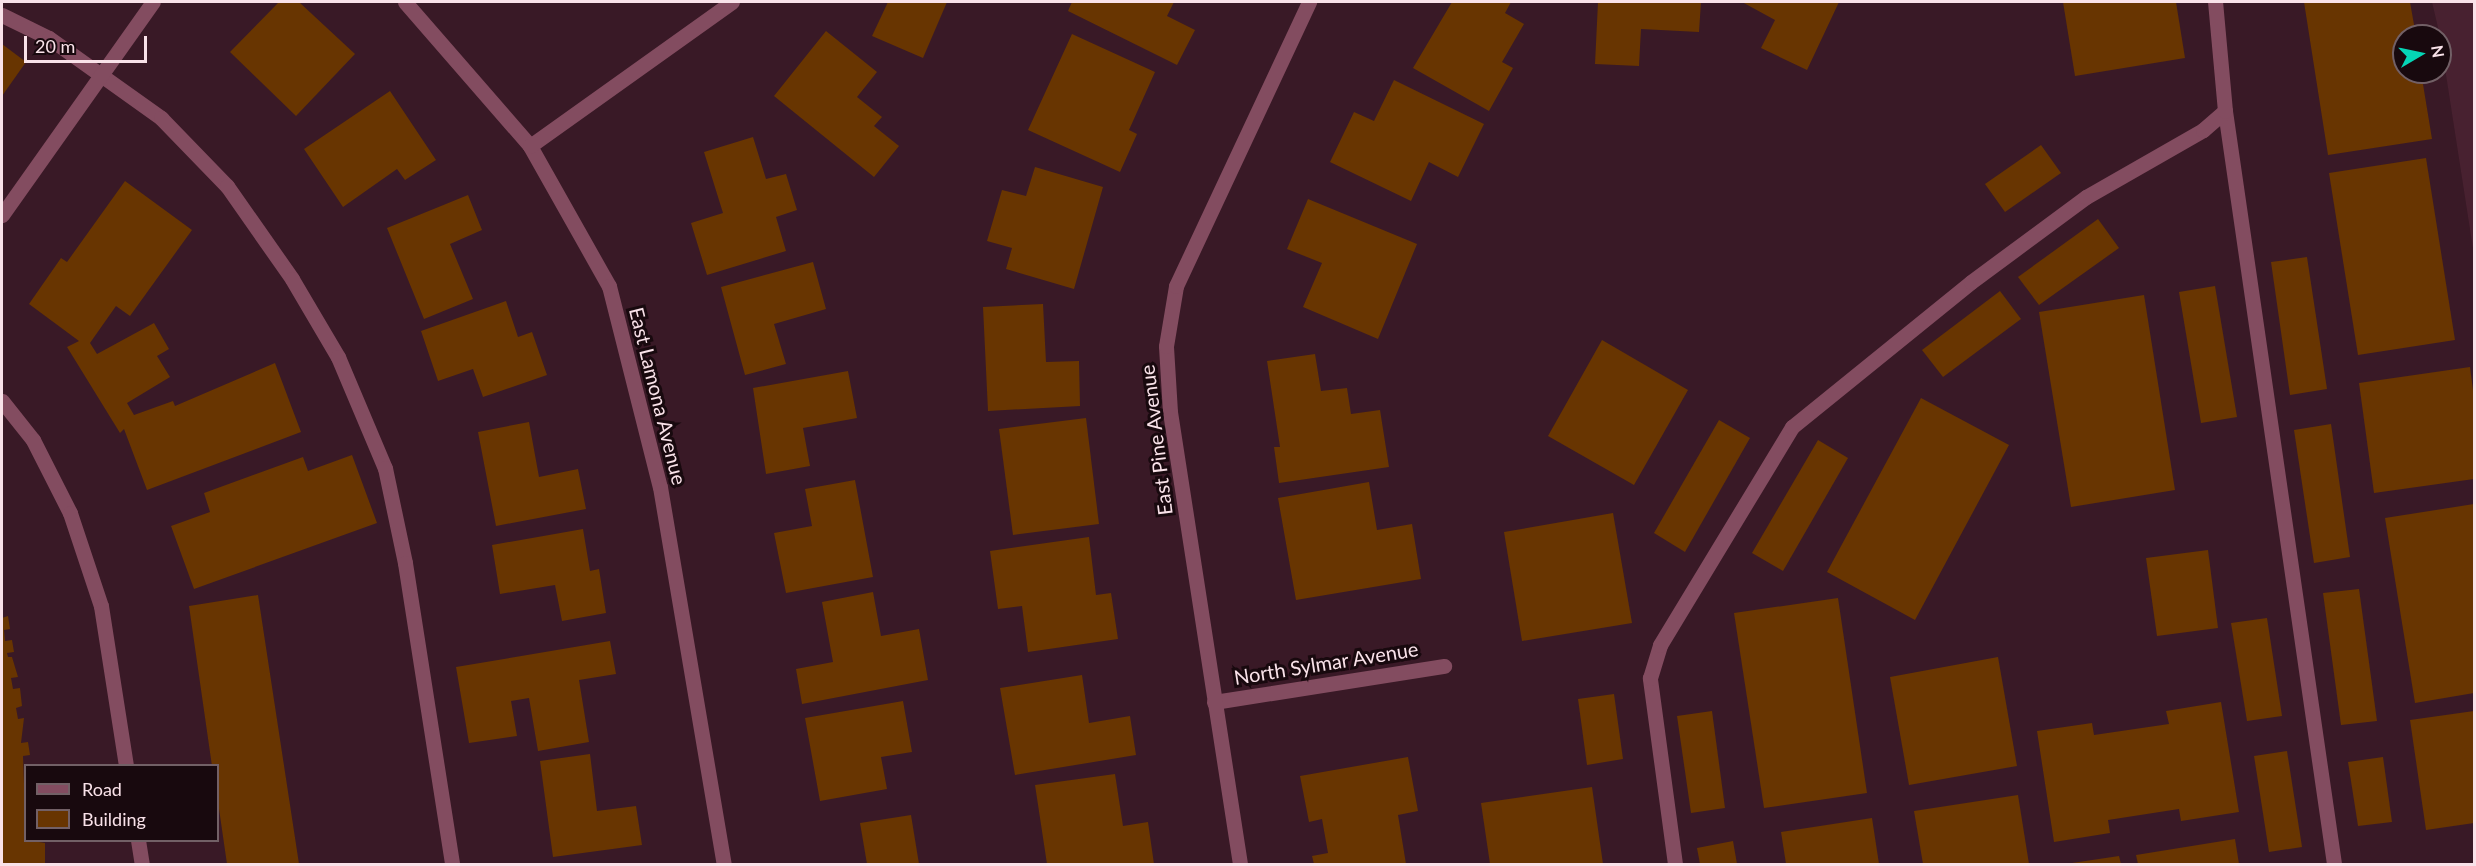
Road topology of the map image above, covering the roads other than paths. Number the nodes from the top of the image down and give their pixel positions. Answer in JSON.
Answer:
{"nodes":[{"id":1,"x":153,"y":2,"type":"edge"},
{"id":2,"x":405,"y":2,"type":"edge"},
{"id":3,"x":732,"y":2,"type":"edge"},
{"id":4,"x":1309,"y":2,"type":"edge"},
{"id":5,"x":2215,"y":2,"type":"edge"},
{"id":6,"x":2,"y":15,"type":"edge"},
{"id":7,"x":101,"y":73,"type":"junction"},
{"id":8,"x":2226,"y":111,"type":"junction"},
{"id":9,"x":530,"y":146,"type":"junction"},
{"id":10,"x":2,"y":215,"type":"edge"},
{"id":11,"x":2,"y":401,"type":"edge"},
{"id":12,"x":1444,"y":666,"type":"dead end"},
{"id":13,"x":1214,"y":702,"type":"junction"},
{"id":14,"x":126,"y":764,"type":"edge"},
{"id":15,"x":138,"y":842,"type":"edge"},
{"id":16,"x":142,"y":864,"type":"edge"},
{"id":17,"x":452,"y":864,"type":"edge"},
{"id":18,"x":724,"y":864,"type":"edge"},
{"id":19,"x":1240,"y":864,"type":"edge"},
{"id":20,"x":1675,"y":864,"type":"edge"},
{"id":21,"x":2334,"y":864,"type":"edge"}],
"edges":[{"from":1,"to":7,"type":"street"},
{"from":2,"to":9,"type":"street","name":"East Lamona Avenue"},
{"from":3,"to":9,"type":"street"},
{"from":4,"to":13,"type":"street","name":"East Pine Avenue"},
{"from":5,"to":8,"type":"street"},
{"from":6,"to":7,"type":"street"},
{"from":7,"to":10,"type":"street"},
{"from":7,"to":17,"type":"street"},
{"from":8,"to":20,"type":"street"},
{"from":8,"to":21,"type":"street"},
{"from":9,"to":18,"type":"street","name":"East Lamona Avenue"},
{"from":11,"to":14,"type":"street"},
{"from":12,"to":13,"type":"street","name":"North Sylmar Avenue"},
{"from":13,"to":19,"type":"street","name":"East Pine Avenue"},
{"from":15,"to":16,"type":"street"}]}
